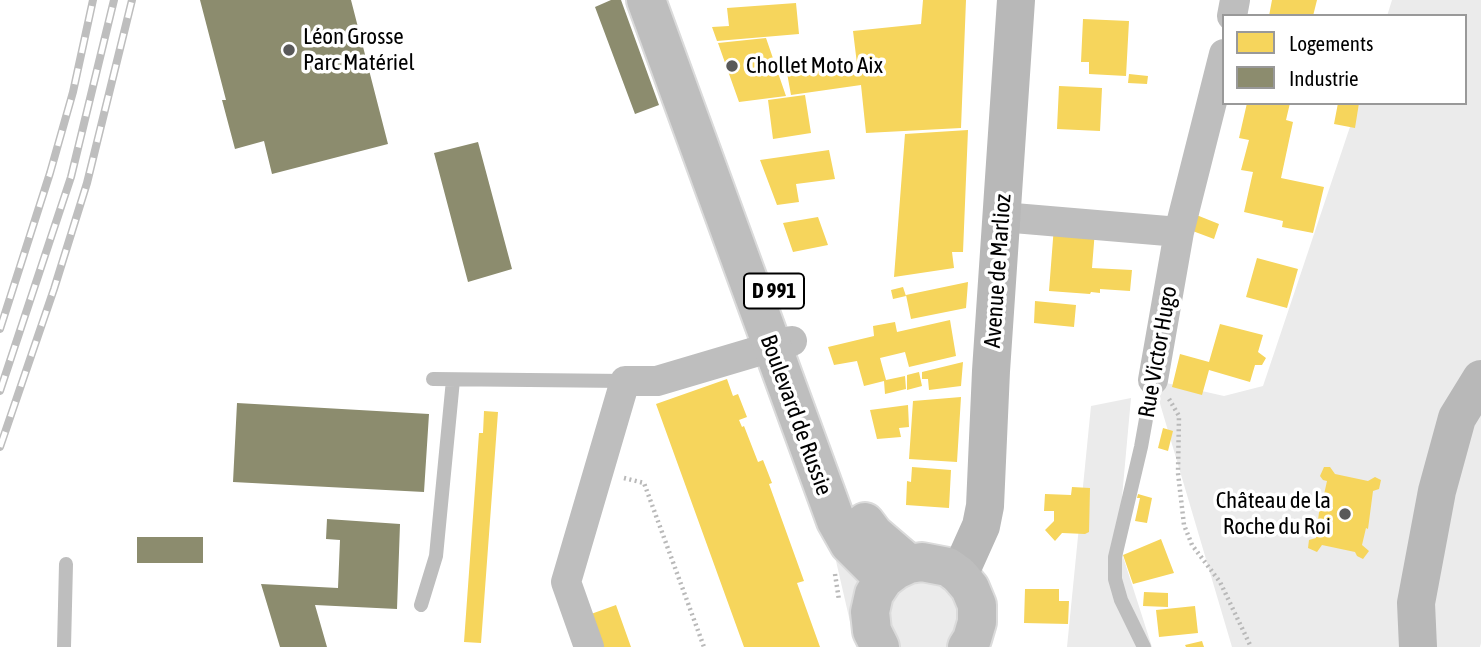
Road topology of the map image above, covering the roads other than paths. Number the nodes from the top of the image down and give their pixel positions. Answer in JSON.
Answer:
{"nodes":[{"id":1,"x":646,"y":0,"type":"edge"},
{"id":2,"x":670,"y":0,"type":"edge"},
{"id":3,"x":1016,"y":0,"type":"edge"},
{"id":4,"x":1222,"y":62,"type":"edge"},
{"id":5,"x":1002,"y":217,"type":"junction"},
{"id":6,"x":1179,"y":232,"type":"junction"},
{"id":7,"x":782,"y":344,"type":"junction"},
{"id":8,"x":433,"y":379,"type":"dead end"},
{"id":9,"x":1481,"y":379,"type":"edge"},
{"id":10,"x":453,"y":380,"type":"junction"},
{"id":11,"x":1153,"y":380,"type":"joint"},
{"id":12,"x":625,"y":381,"type":"junction"},
{"id":13,"x":66,"y":564,"type":"dead end"},
{"id":14,"x":932,"y":564,"type":"junction"},
{"id":15,"x":421,"y":606,"type":"dead end"},
{"id":16,"x":64,"y":647,"type":"edge"},
{"id":17,"x":589,"y":647,"type":"edge"},
{"id":18,"x":880,"y":647,"type":"edge"},
{"id":19,"x":967,"y":647,"type":"edge"},
{"id":20,"x":1144,"y":647,"type":"edge"},
{"id":21,"x":1418,"y":647,"type":"edge"}],
"edges":[{"from":1,"to":7,"type":"main road","name":"Boulevard de Russie","number":"D 991"},
{"from":2,"to":7,"type":"main road","name":"Boulevard de Russie","number":"D 991"},
{"from":3,"to":5,"type":"main road","name":"Avenue de Marlioz"},
{"from":4,"to":6,"type":"street","name":"Rue Victor Hugo"},
{"from":5,"to":6,"type":"street"},
{"from":5,"to":14,"type":"main road","name":"Avenue de Marlioz"},
{"from":6,"to":11,"type":"street","name":"Rue Victor Hugo"},
{"from":7,"to":12,"type":"street"},
{"from":7,"to":14,"type":"main road","name":"Boulevard de Russie","number":"D 991"},
{"from":8,"to":10,"type":"lane"},
{"from":9,"to":21,"type":"main road"},
{"from":10,"to":12,"type":"lane"},
{"from":10,"to":15,"type":"lane"},
{"from":11,"to":20,"type":"lane","name":"Rue Victor Hugo"},
{"from":12,"to":17,"type":"street"},
{"from":13,"to":16,"type":"lane"},
{"from":14,"to":18,"type":"main road"},
{"from":14,"to":19,"type":"main road","name":"Boulevard de Russie"}]}
